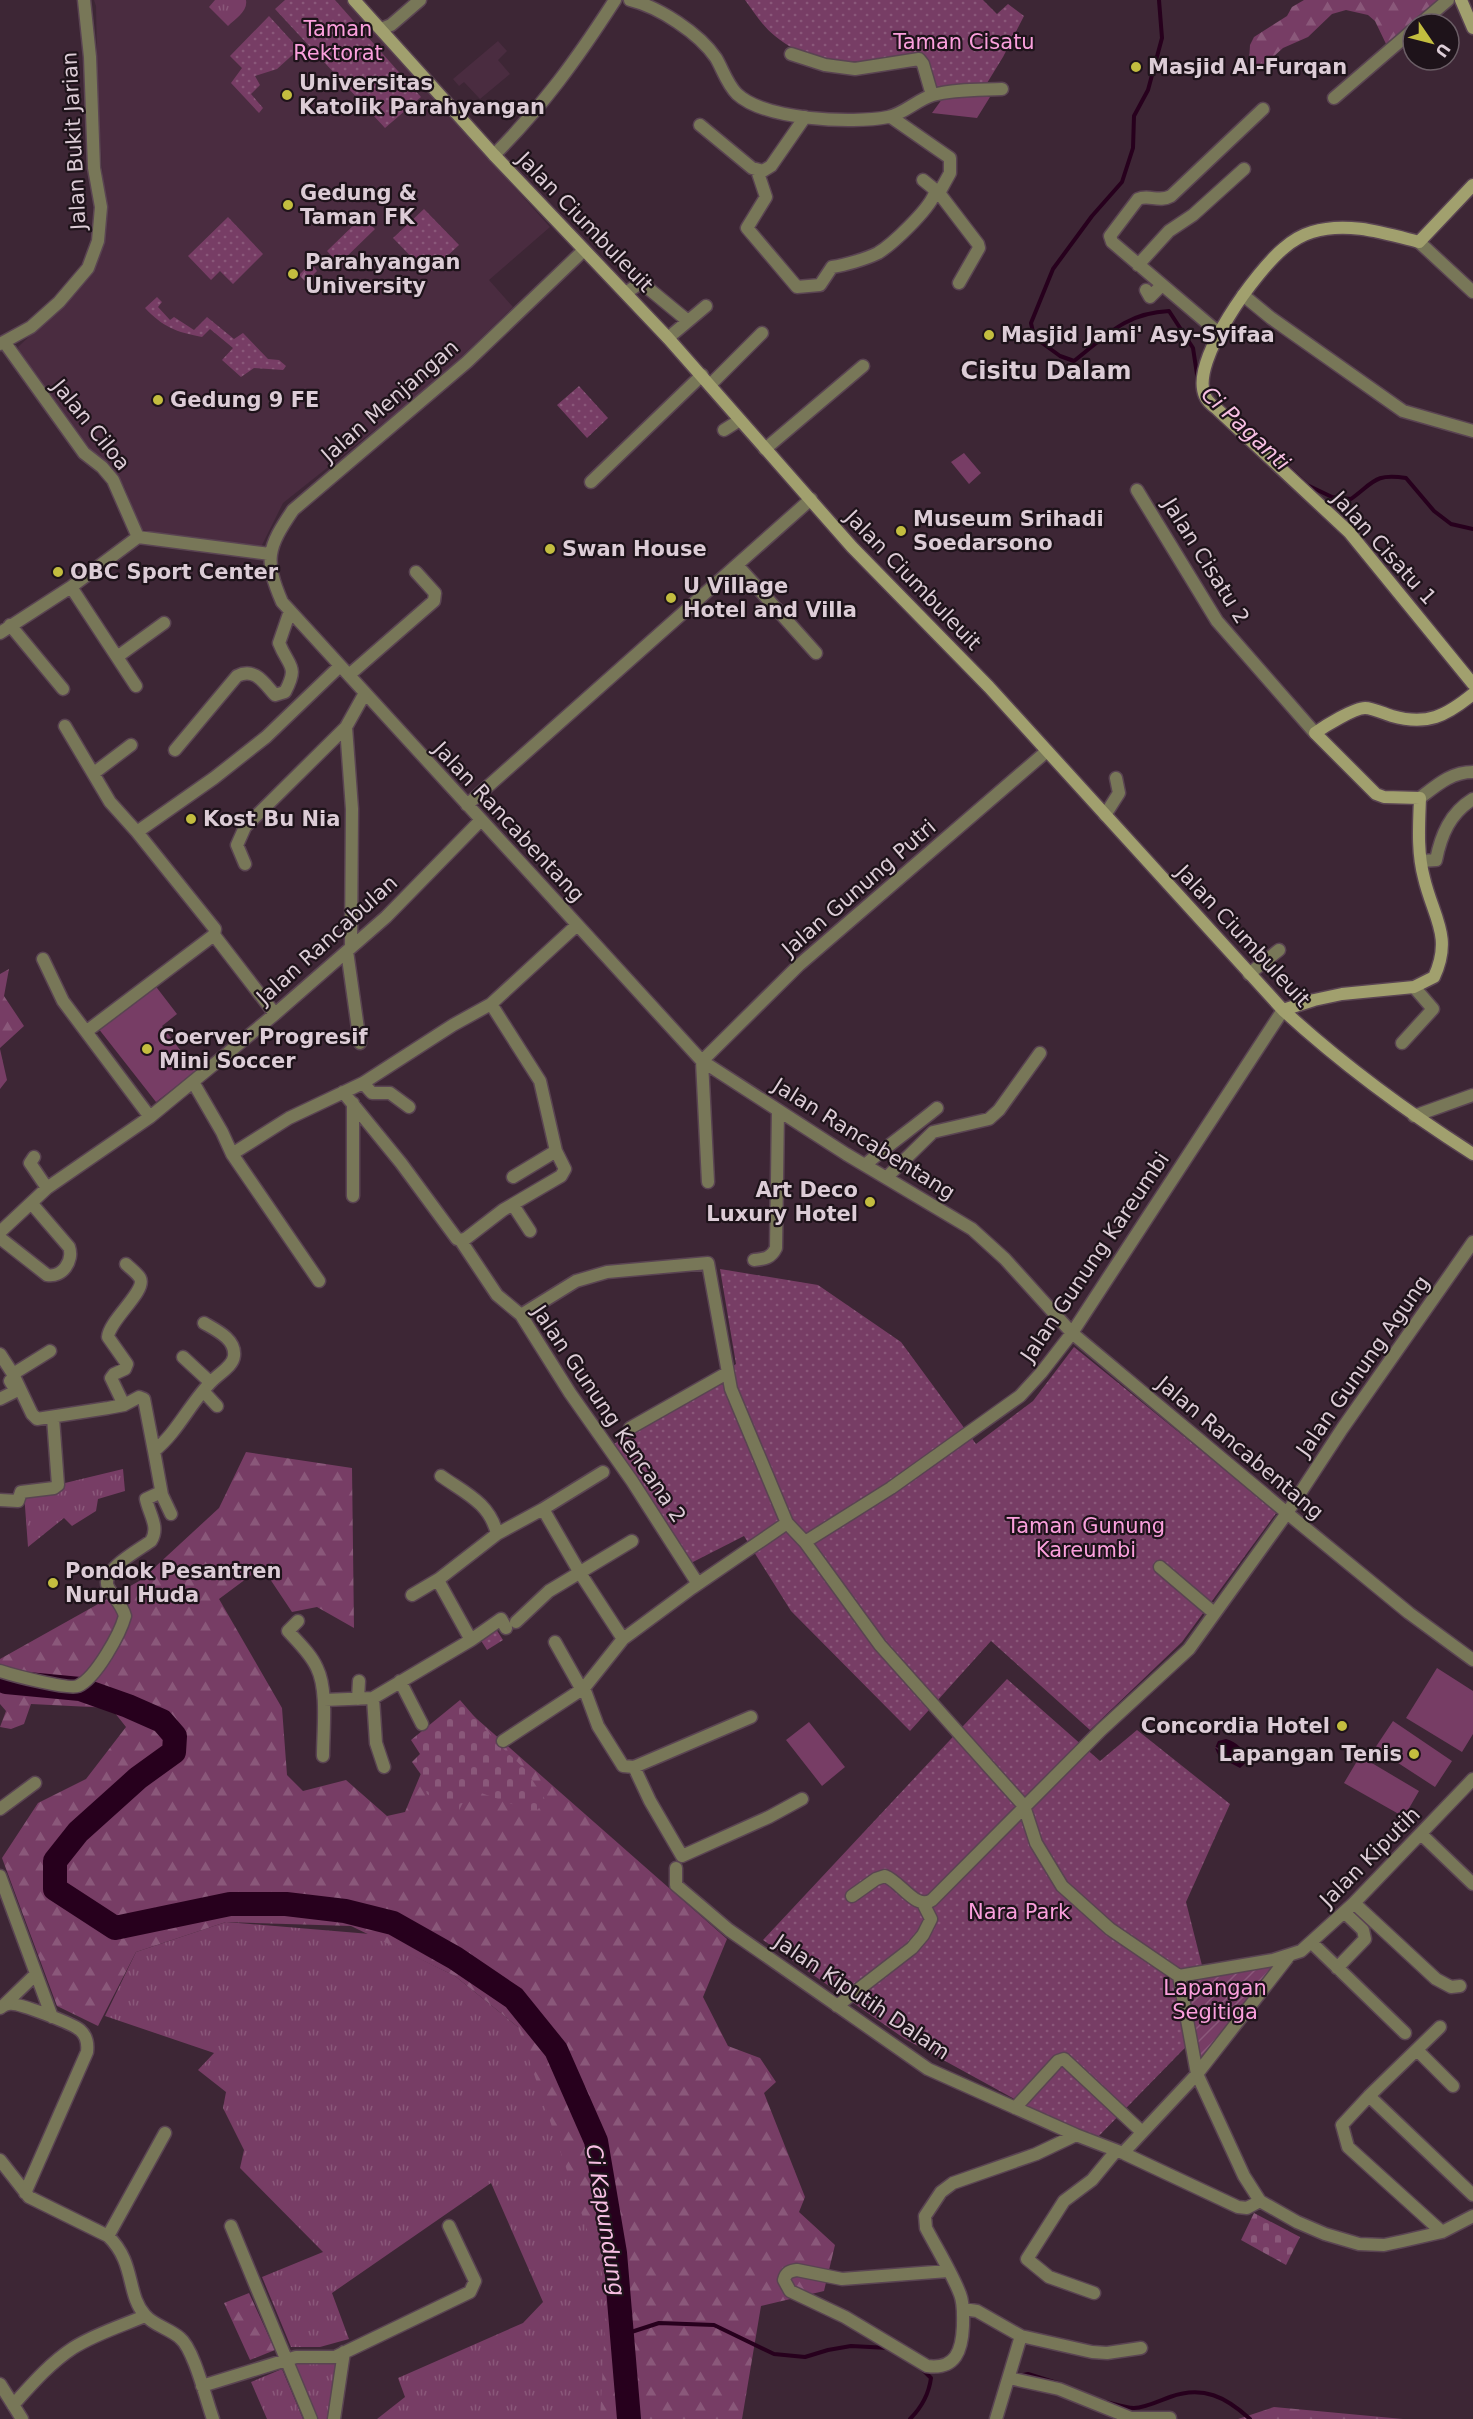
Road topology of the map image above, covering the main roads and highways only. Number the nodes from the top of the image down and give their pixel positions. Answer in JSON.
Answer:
{"nodes":[{"id":1,"x":354,"y":0,"type":"edge"},
{"id":2,"x":1461,"y":0,"type":"edge"},
{"id":3,"x":1473,"y":28,"type":"edge"},
{"id":4,"x":1473,"y":185,"type":"edge"},
{"id":5,"x":1473,"y":684,"type":"edge"},
{"id":6,"x":1473,"y":694,"type":"edge"},
{"id":7,"x":1283,"y":1010,"type":"junction"},
{"id":8,"x":1473,"y":1154,"type":"edge"}],
"edges":[{"from":1,"to":7,"type":"main road","name":"Jalan Ciumbuleuit"},
{"from":2,"to":3,"type":"main road"},
{"from":4,"to":5,"type":"main road","name":"Jalan Cisatu 1"},
{"from":6,"to":7,"type":"main road"},
{"from":7,"to":8,"type":"main road","name":"Jalan Ciumbuleuit"}]}
